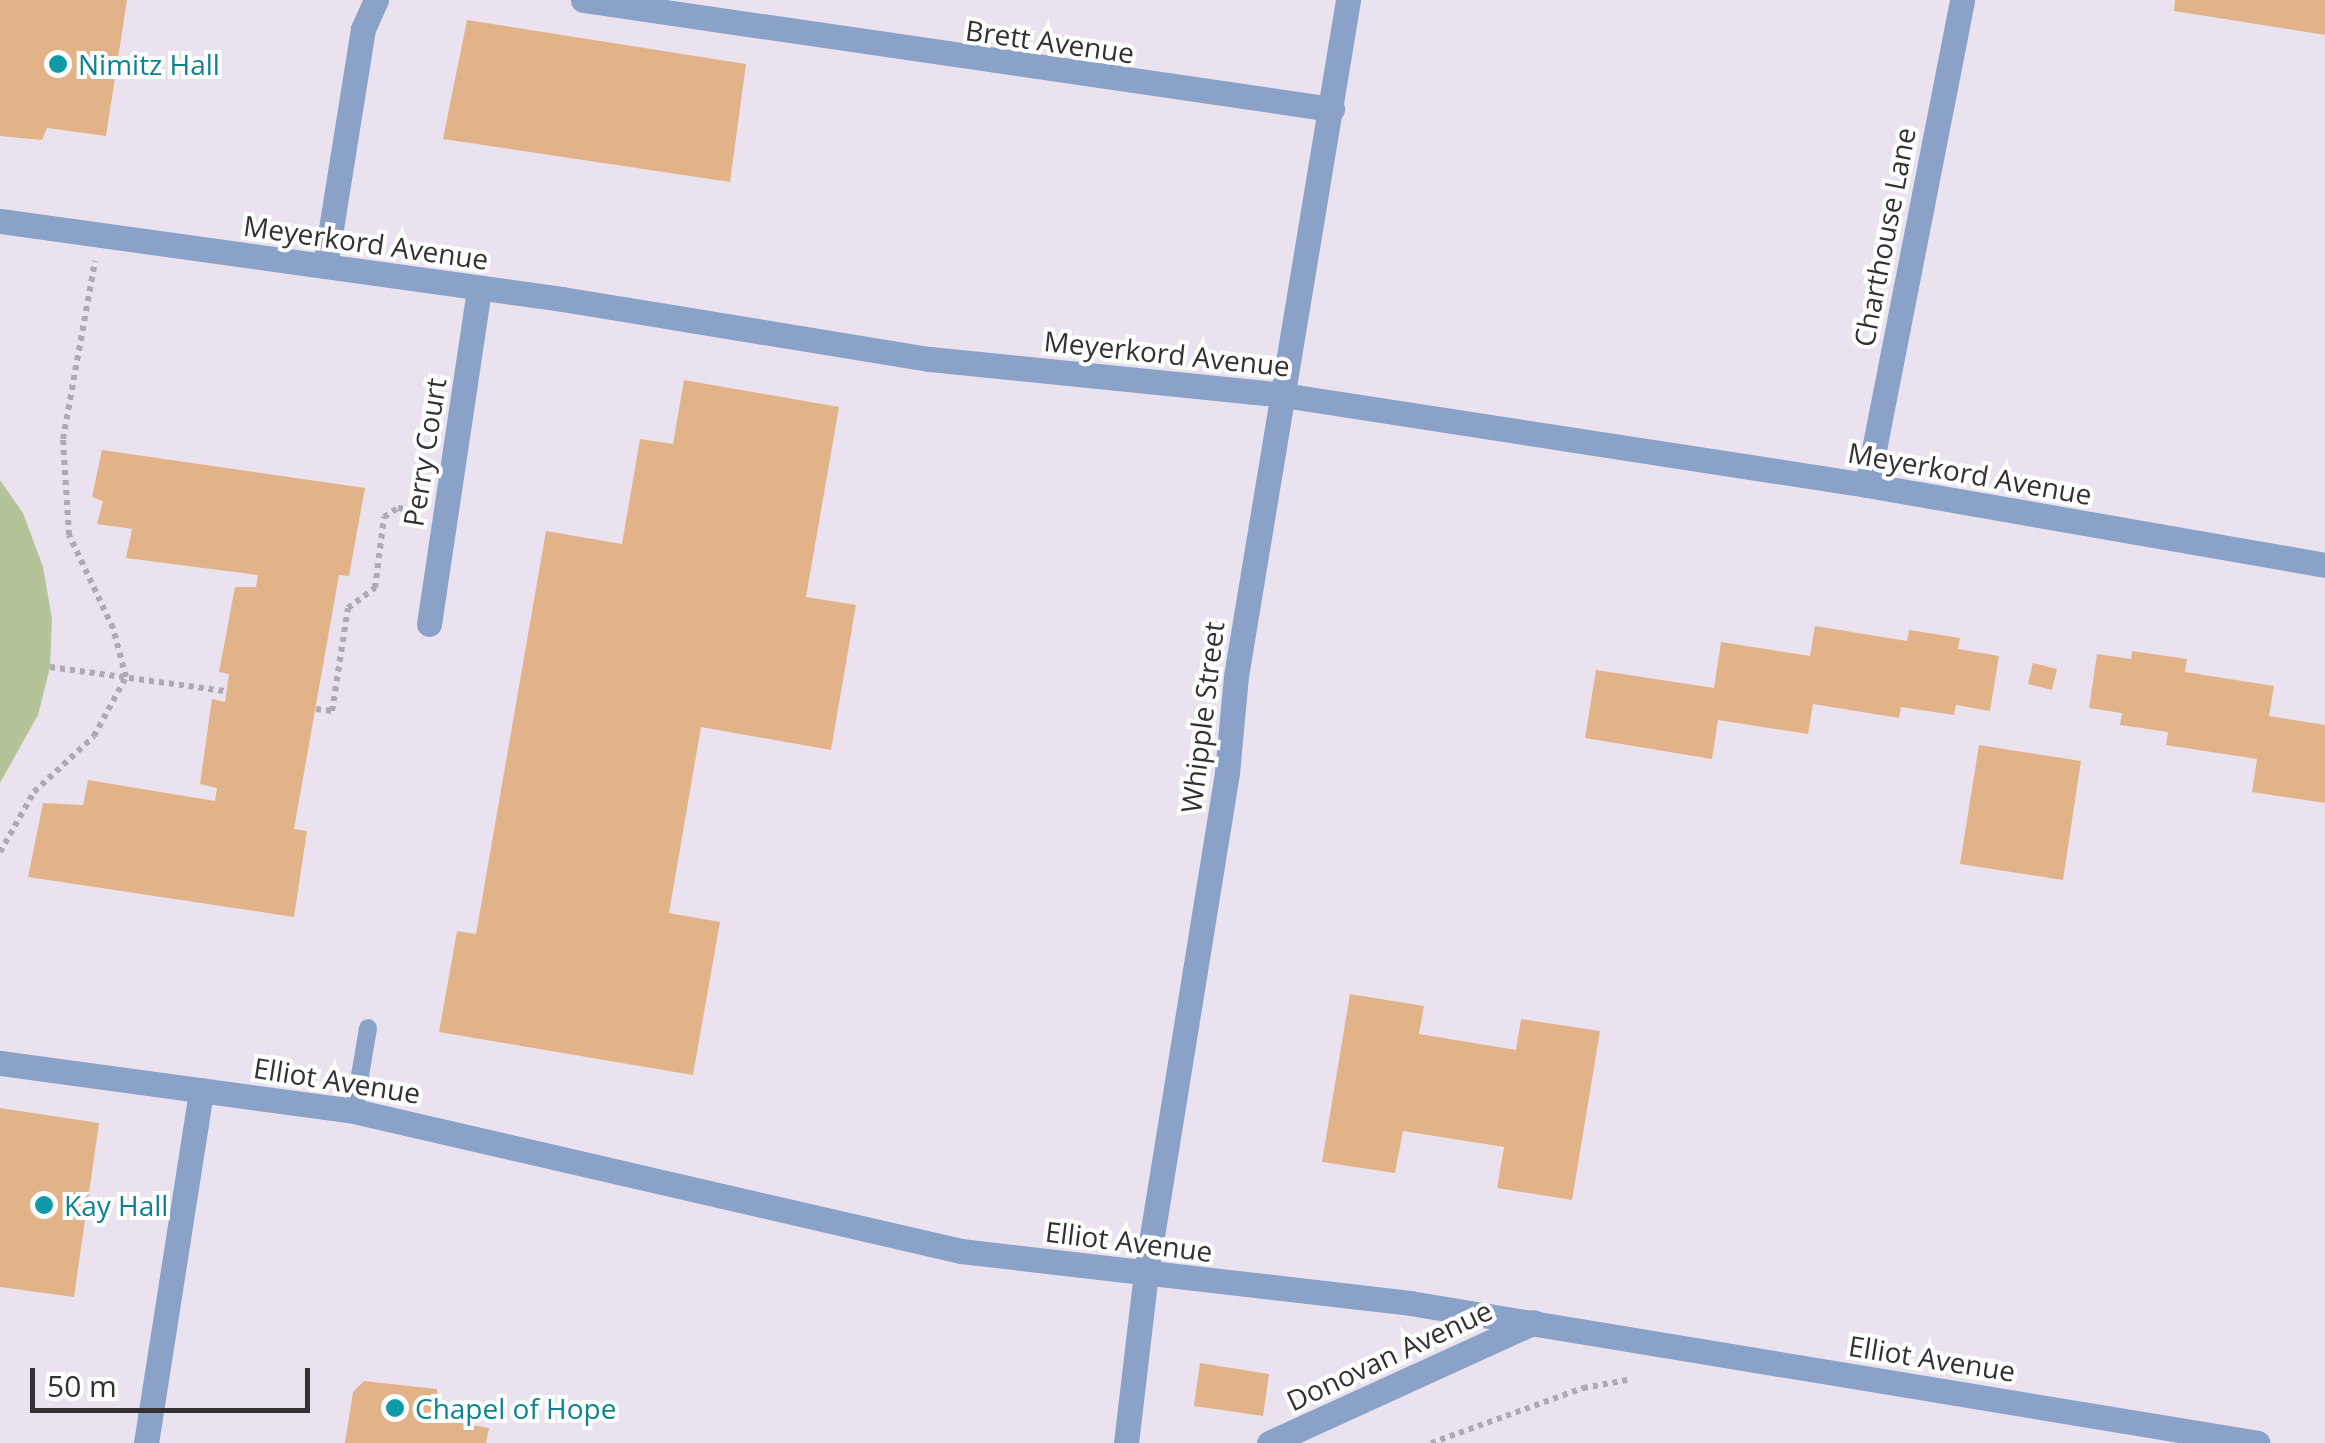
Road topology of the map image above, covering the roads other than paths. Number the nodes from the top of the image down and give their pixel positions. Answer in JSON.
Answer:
{"nodes":[{"id":1,"x":376,"y":0,"type":"edge"},
{"id":2,"x":583,"y":0,"type":"edge"},
{"id":3,"x":1348,"y":0,"type":"edge"},
{"id":4,"x":1962,"y":0,"type":"edge"},
{"id":5,"x":1332,"y":109,"type":"junction"},
{"id":6,"x":0,"y":221,"type":"edge"},
{"id":7,"x":326,"y":266,"type":"junction"},
{"id":8,"x":480,"y":289,"type":"junction"},
{"id":9,"x":1283,"y":394,"type":"junction"},
{"id":10,"x":1867,"y":485,"type":"junction"},
{"id":11,"x":2325,"y":565,"type":"edge"},
{"id":12,"x":428,"y":624,"type":"dead end"},
{"id":13,"x":368,"y":1028,"type":"dead end"},
{"id":14,"x":0,"y":1063,"type":"edge"},
{"id":15,"x":201,"y":1090,"type":"junction"},
{"id":16,"x":354,"y":1111,"type":"junction"},
{"id":17,"x":1146,"y":1273,"type":"junction"},
{"id":18,"x":1534,"y":1322,"type":"junction"},
{"id":19,"x":146,"y":1443,"type":"edge"},
{"id":20,"x":1126,"y":1443,"type":"edge"},
{"id":21,"x":1269,"y":1443,"type":"edge"},
{"id":22,"x":2258,"y":1443,"type":"edge"}],
"edges":[{"from":1,"to":7,"type":"street"},
{"from":2,"to":5,"type":"street","name":"Brett Avenue"},
{"from":3,"to":5,"type":"street","name":"Whipple Street"},
{"from":4,"to":10,"type":"street","name":"Charthouse Lane"},
{"from":5,"to":9,"type":"street","name":"Whipple Street"},
{"from":6,"to":7,"type":"street","name":"Meyerkord Avenue"},
{"from":7,"to":8,"type":"street","name":"Meyerkord Avenue"},
{"from":8,"to":9,"type":"street","name":"Meyerkord Avenue"},
{"from":8,"to":12,"type":"street","name":"Perry Court"},
{"from":9,"to":10,"type":"street","name":"Meyerkord Avenue"},
{"from":9,"to":17,"type":"street","name":"Whipple Street"},
{"from":10,"to":11,"type":"street","name":"Meyerkord Avenue"},
{"from":13,"to":16,"type":"lane"},
{"from":14,"to":15,"type":"street","name":"Elliot Avenue"},
{"from":15,"to":16,"type":"street","name":"Elliot Avenue"},
{"from":15,"to":19,"type":"street"},
{"from":16,"to":17,"type":"street","name":"Elliot Avenue"},
{"from":17,"to":18,"type":"street","name":"Elliot Avenue"},
{"from":17,"to":20,"type":"street","name":"Whipple Street"},
{"from":18,"to":21,"type":"street","name":"Donovan Avenue"},
{"from":18,"to":22,"type":"street","name":"Elliot Avenue"}]}
